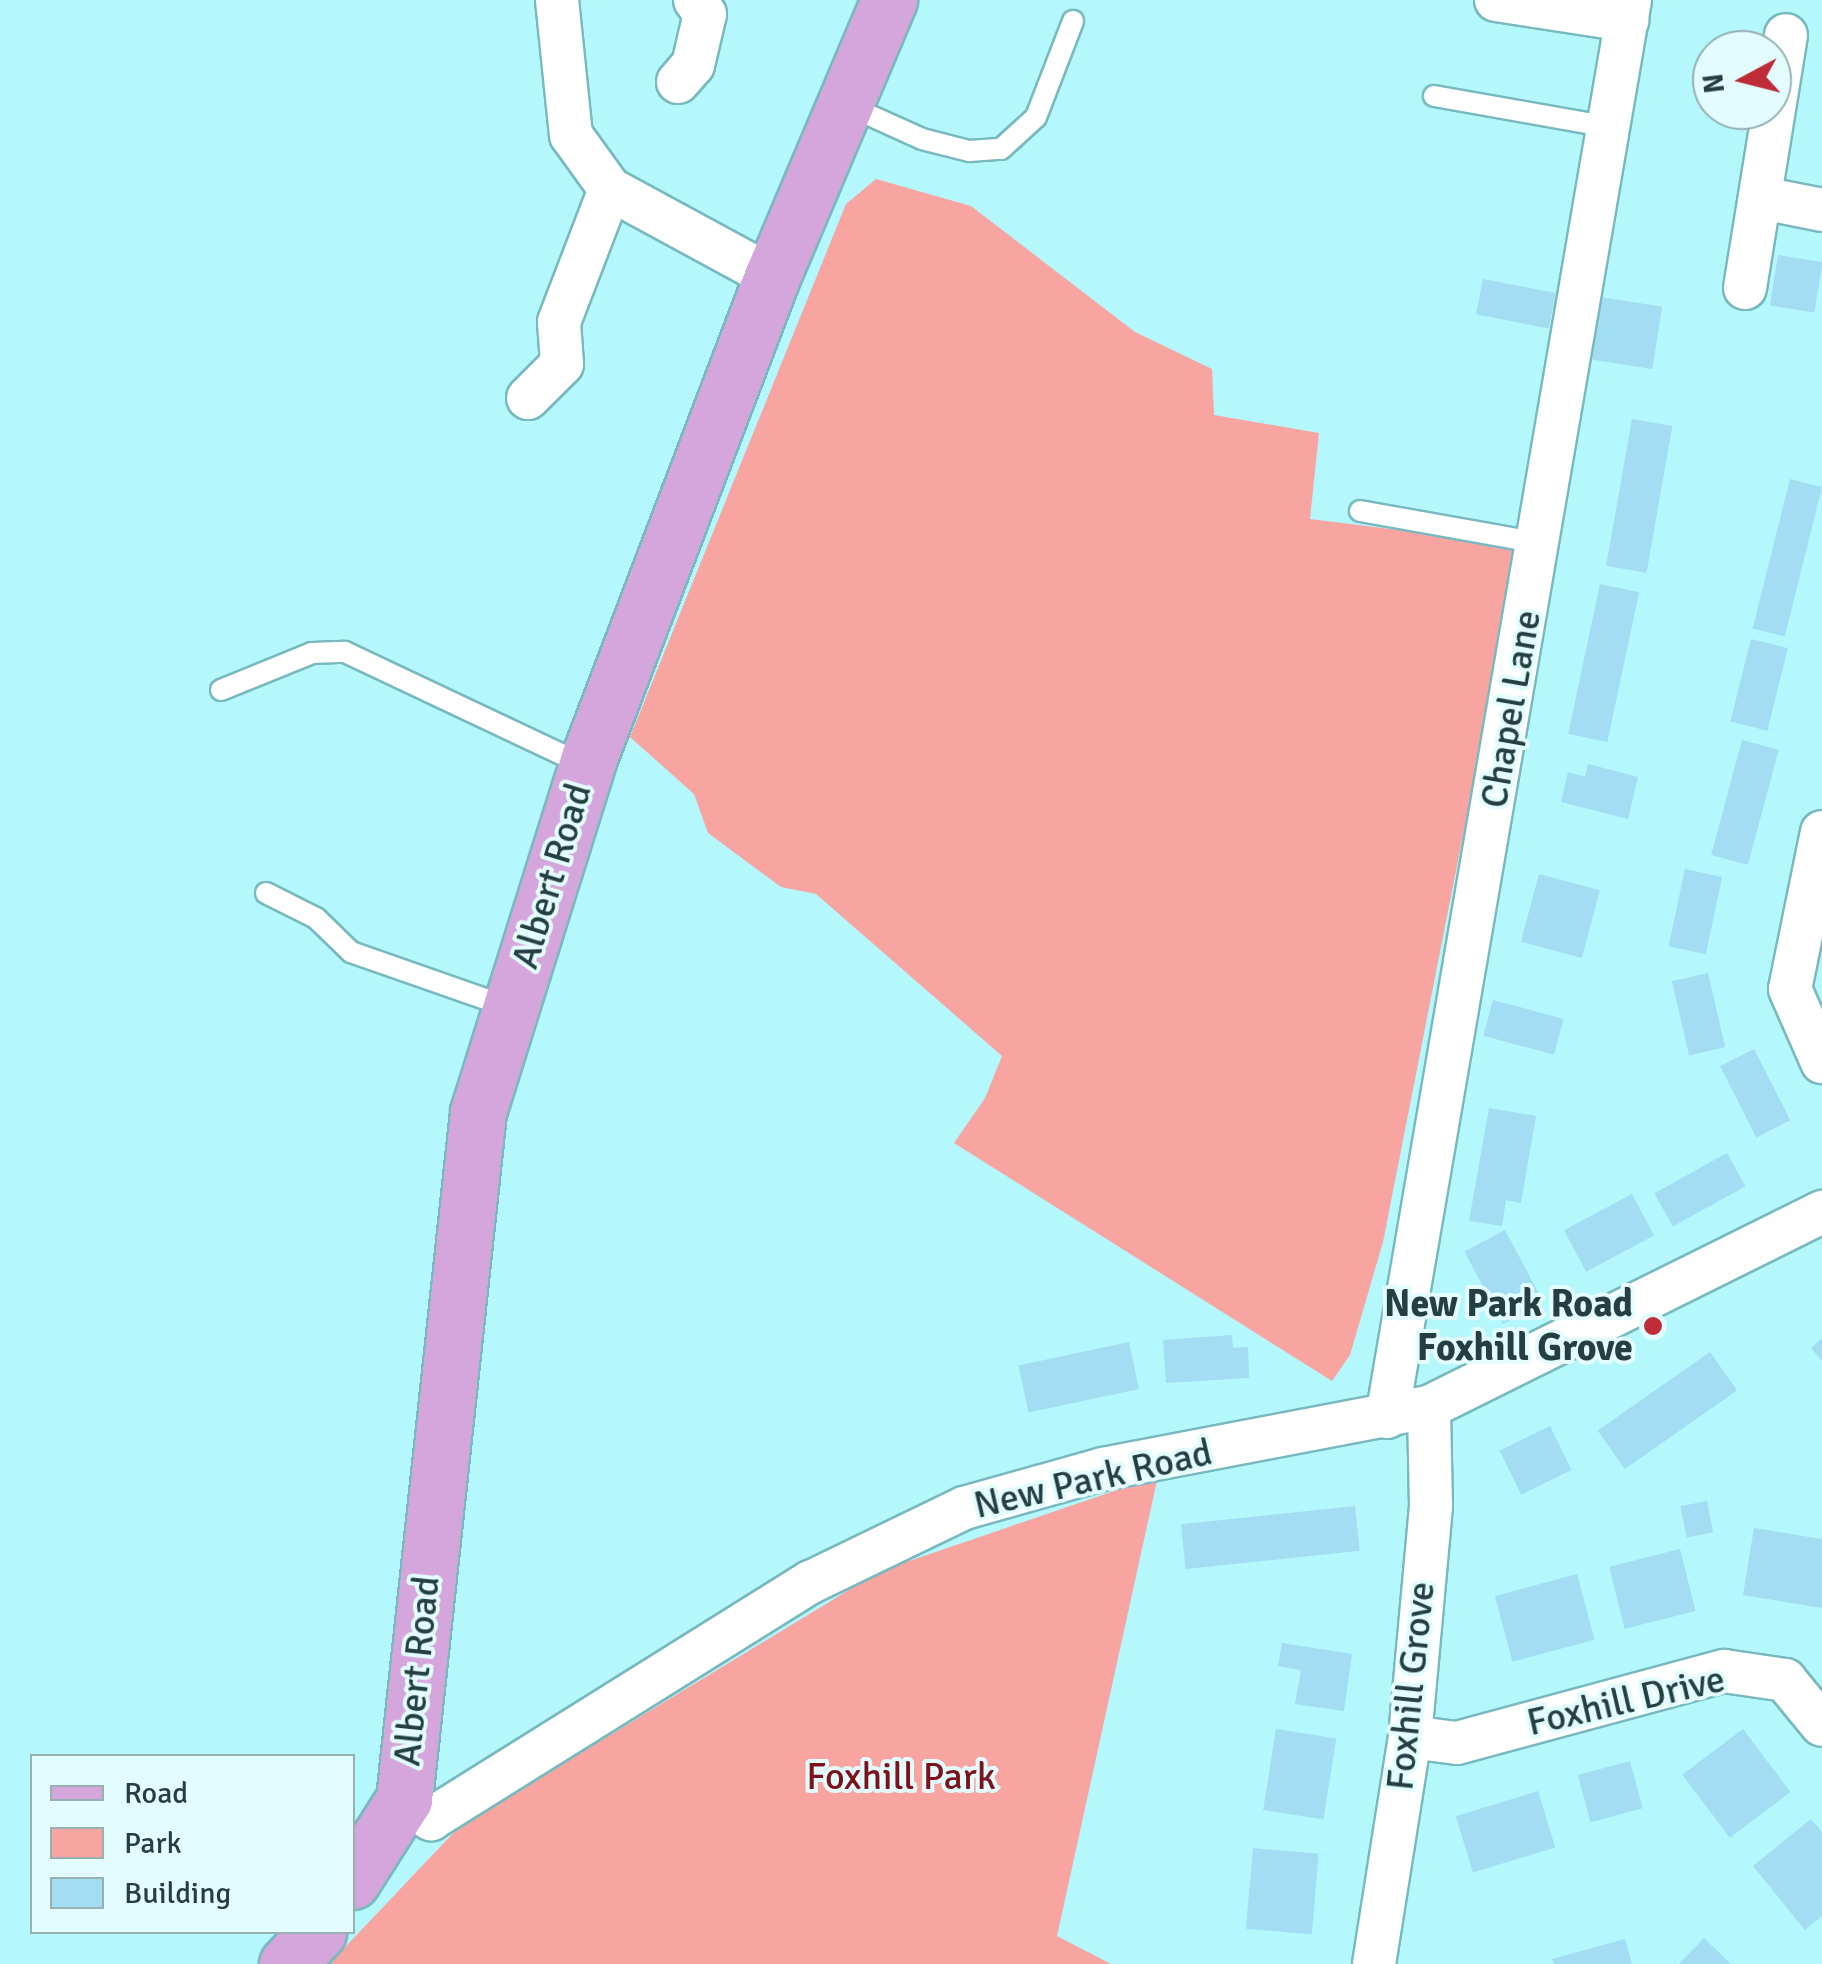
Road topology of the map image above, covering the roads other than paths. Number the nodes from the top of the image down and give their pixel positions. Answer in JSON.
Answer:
{"nodes":[{"id":1,"x":557,"y":0,"type":"edge"},
{"id":2,"x":696,"y":0,"type":"edge"},
{"id":3,"x":889,"y":0,"type":"edge"},
{"id":4,"x":1496,"y":0,"type":"edge"},
{"id":5,"x":1628,"y":10,"type":"edge"},
{"id":6,"x":1073,"y":21,"type":"dead end"},
{"id":7,"x":678,"y":82,"type":"dead end"},
{"id":8,"x":1434,"y":96,"type":"dead end"},
{"id":9,"x":847,"y":106,"type":"junction"},
{"id":10,"x":1610,"y":126,"type":"junction"},
{"id":11,"x":1772,"y":130,"type":"edge"},
{"id":12,"x":610,"y":189,"type":"junction"},
{"id":13,"x":1762,"y":198,"type":"junction"},
{"id":14,"x":1822,"y":210,"type":"edge"},
{"id":15,"x":772,"y":278,"type":"junction"},
{"id":16,"x":1746,"y":288,"type":"dead end"},
{"id":17,"x":528,"y":398,"type":"dead end"},
{"id":18,"x":1360,"y":511,"type":"dead end"},
{"id":19,"x":1540,"y":544,"type":"junction"},
{"id":20,"x":220,"y":690,"type":"dead end"},
{"id":21,"x":586,"y":766,"type":"junction"},
{"id":22,"x":1822,"y":832,"type":"edge"},
{"id":23,"x":266,"y":893,"type":"dead end"},
{"id":24,"x":510,"y":1008,"type":"junction"},
{"id":25,"x":1822,"y":1062,"type":"edge"},
{"id":26,"x":1822,"y":1212,"type":"edge"},
{"id":27,"x":1429,"y":1407,"type":"junction"},
{"id":28,"x":1387,"y":1417,"type":"junction"},
{"id":29,"x":1822,"y":1726,"type":"edge"},
{"id":30,"x":1410,"y":1737,"type":"junction"},
{"id":31,"x":404,"y":1799,"type":"junction"},
{"id":32,"x":355,"y":1875,"type":"edge"},
{"id":33,"x":316,"y":1934,"type":"edge"},
{"id":34,"x":287,"y":1964,"type":"edge"},
{"id":35,"x":1374,"y":1964,"type":"edge"}],
"edges":[{"from":1,"to":12,"type":"street"},
{"from":2,"to":7,"type":"street"},
{"from":3,"to":9,"type":"main road","name":"Albert Road"},
{"from":4,"to":5,"type":"street"},
{"from":5,"to":10,"type":"street","name":"Chapel Lane"},
{"from":6,"to":9,"type":"lane"},
{"from":8,"to":10,"type":"lane"},
{"from":9,"to":15,"type":"main road","name":"Albert Road"},
{"from":10,"to":19,"type":"street","name":"Chapel Lane"},
{"from":11,"to":13,"type":"street"},
{"from":12,"to":15,"type":"street"},
{"from":12,"to":17,"type":"street"},
{"from":13,"to":14,"type":"street"},
{"from":13,"to":16,"type":"street"},
{"from":15,"to":21,"type":"main road","name":"Albert Road"},
{"from":18,"to":19,"type":"lane"},
{"from":19,"to":28,"type":"street","name":"Chapel Lane"},
{"from":20,"to":21,"type":"lane"},
{"from":21,"to":24,"type":"main road","name":"Albert Road"},
{"from":22,"to":25,"type":"street"},
{"from":23,"to":24,"type":"lane"},
{"from":24,"to":31,"type":"main road","name":"Albert Road"},
{"from":26,"to":27,"type":"street","name":"New Park Road"},
{"from":27,"to":28,"type":"street","name":"New Park Road"},
{"from":27,"to":30,"type":"street","name":"Foxhill Grove"},
{"from":28,"to":31,"type":"street","name":"New Park Road"},
{"from":29,"to":30,"type":"street","name":"Foxhill Drive"},
{"from":30,"to":35,"type":"street","name":"Foxhill Grove"},
{"from":31,"to":32,"type":"main road"},
{"from":33,"to":34,"type":"main road"}]}
